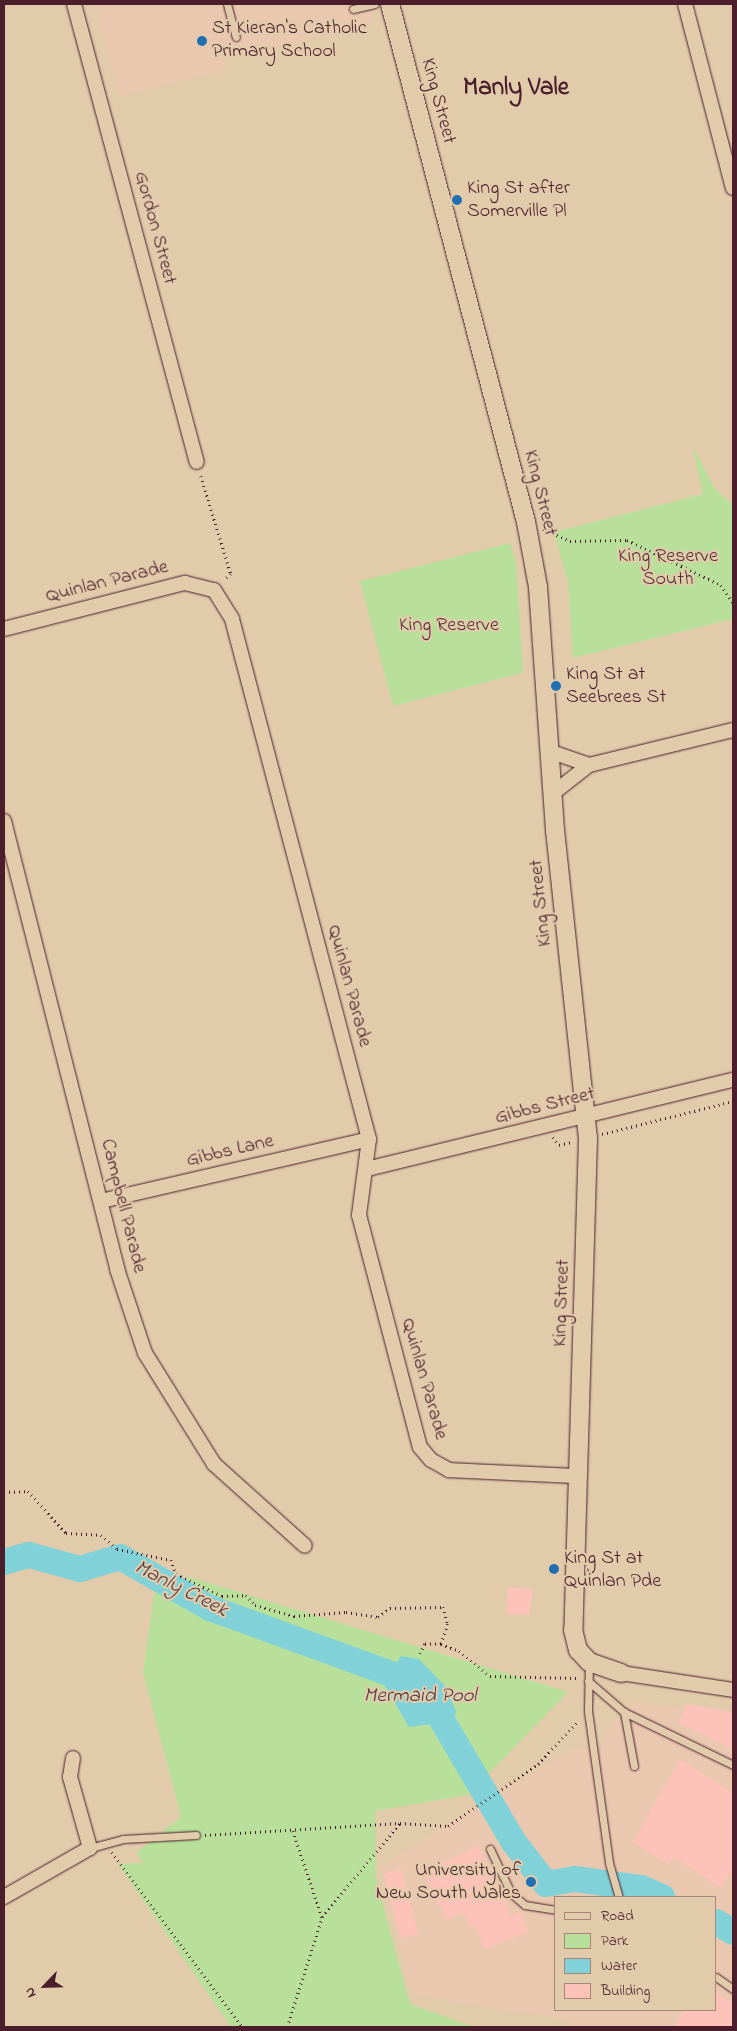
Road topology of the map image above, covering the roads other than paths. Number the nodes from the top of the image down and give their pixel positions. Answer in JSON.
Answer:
{"nodes":[{"id":1,"x":74,"y":4,"type":"edge"},
{"id":2,"x":227,"y":4,"type":"edge"},
{"id":3,"x":374,"y":4,"type":"edge"},
{"id":4,"x":390,"y":4,"type":"edge"},
{"id":5,"x":685,"y":4,"type":"edge"},
{"id":6,"x":353,"y":9,"type":"dead end"},
{"id":7,"x":236,"y":37,"type":"dead end"},
{"id":8,"x":733,"y":188,"type":"edge"},
{"id":9,"x":197,"y":462,"type":"road end"},
{"id":10,"x":4,"y":629,"type":"edge"},
{"id":11,"x":733,"y":730,"type":"edge"},
{"id":12,"x":549,"y":751,"type":"junction"},
{"id":13,"x":589,"y":765,"type":"junction"},
{"id":14,"x":552,"y":794,"type":"junction"},
{"id":15,"x":4,"y":821,"type":"edge"},
{"id":16,"x":733,"y":1080,"type":"edge"},
{"id":17,"x":587,"y":1117,"type":"junction"},
{"id":18,"x":369,"y":1139,"type":"junction"},
{"id":19,"x":366,"y":1169,"type":"junction"},
{"id":20,"x":101,"y":1201,"type":"junction"},
{"id":21,"x":578,"y":1476,"type":"junction"},
{"id":22,"x":306,"y":1546,"type":"dead end"},
{"id":23,"x":589,"y":1662,"type":"junction"},
{"id":24,"x":621,"y":1673,"type":"joint"},
{"id":25,"x":588,"y":1681,"type":"junction"},
{"id":26,"x":733,"y":1690,"type":"edge"},
{"id":27,"x":624,"y":1712,"type":"junction"},
{"id":28,"x":73,"y":1758,"type":"dead end"},
{"id":29,"x":733,"y":1765,"type":"edge"},
{"id":30,"x":634,"y":1766,"type":"dead end"},
{"id":31,"x":196,"y":1835,"type":"road end"},
{"id":32,"x":90,"y":1848,"type":"junction"},
{"id":33,"x":490,"y":1849,"type":"dead end"},
{"id":34,"x":619,"y":1896,"type":"edge"},
{"id":35,"x":4,"y":1897,"type":"edge"},
{"id":36,"x":554,"y":1910,"type":"edge"},
{"id":37,"x":717,"y":1978,"type":"edge"},
{"id":38,"x":733,"y":1988,"type":"edge"}],
"edges":[{"from":1,"to":9,"type":"street","name":"Gordon Street"},
{"from":2,"to":7,"type":"lane"},
{"from":3,"to":6,"type":"lane"},
{"from":4,"to":12,"type":"street","name":"King Street"},
{"from":5,"to":8,"type":"street"},
{"from":10,"to":18,"type":"street","name":"Quinlan Parade"},
{"from":11,"to":13,"type":"street"},
{"from":12,"to":13,"type":"street"},
{"from":12,"to":14,"type":"street","name":"King Street"},
{"from":13,"to":14,"type":"street"},
{"from":14,"to":17,"type":"street","name":"King Street"},
{"from":15,"to":20,"type":"street","name":"Campbell Parade"},
{"from":16,"to":17,"type":"street","name":"Gibbs Street"},
{"from":17,"to":19,"type":"street","name":"Gibbs Street"},
{"from":17,"to":21,"type":"street","name":"King Street"},
{"from":18,"to":19,"type":"street","name":"Quinlan Parade"},
{"from":18,"to":20,"type":"street","name":"Gibbs Lane"},
{"from":19,"to":21,"type":"street","name":"Quinlan Parade"},
{"from":20,"to":22,"type":"street","name":"Campbell Parade"},
{"from":21,"to":23,"type":"street","name":"King Street"},
{"from":23,"to":24,"type":"street"},
{"from":23,"to":25,"type":"lane"},
{"from":24,"to":26,"type":"street"},
{"from":25,"to":27,"type":"lane"},
{"from":25,"to":34,"type":"lane"},
{"from":27,"to":29,"type":"lane"},
{"from":27,"to":30,"type":"lane"},
{"from":28,"to":32,"type":"street"},
{"from":31,"to":32,"type":"lane"},
{"from":32,"to":35,"type":"street"},
{"from":33,"to":36,"type":"lane"},
{"from":37,"to":38,"type":"lane"}]}
